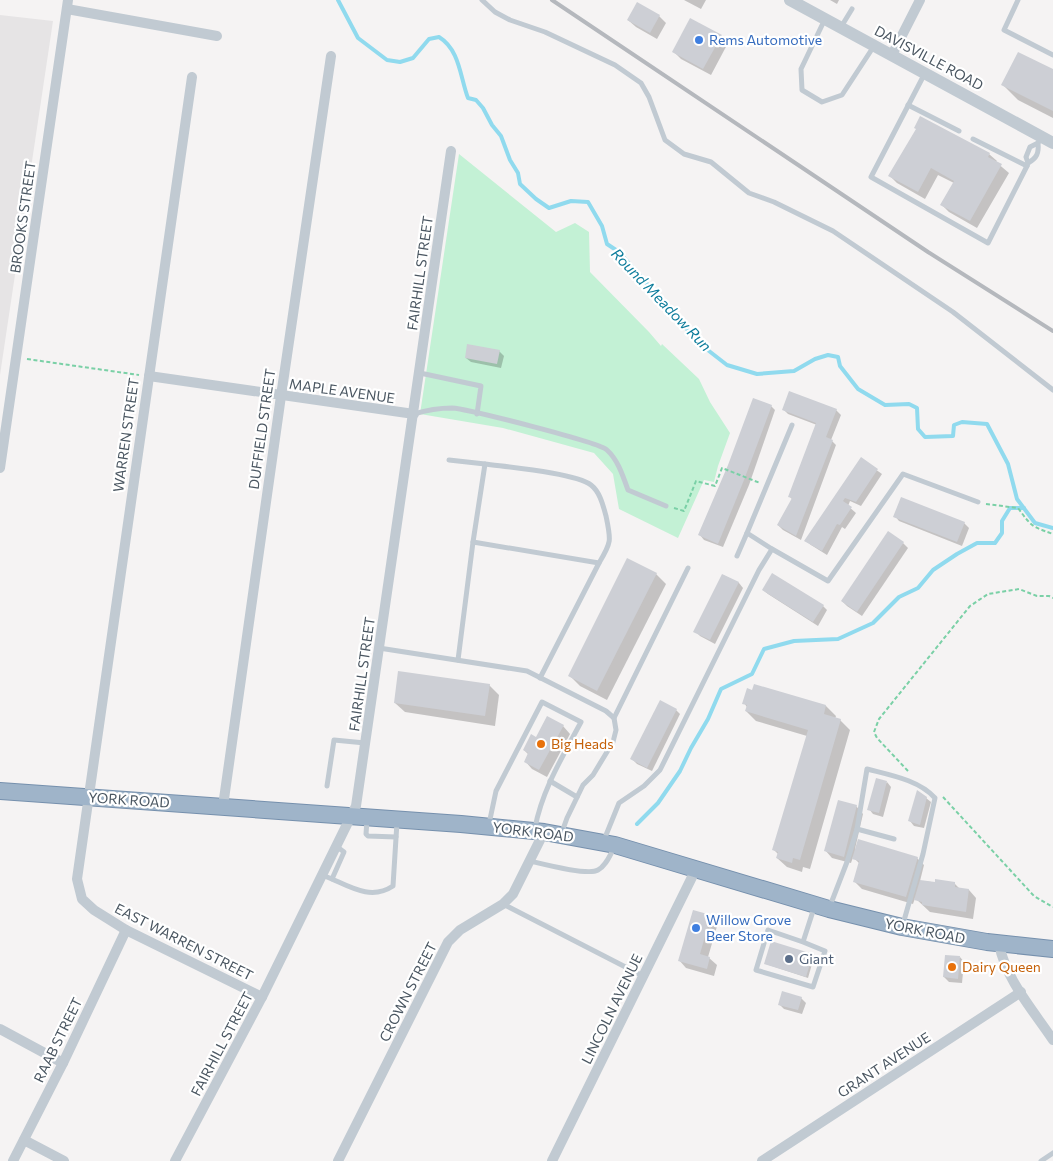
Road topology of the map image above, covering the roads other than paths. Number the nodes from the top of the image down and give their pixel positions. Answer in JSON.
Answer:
{"nodes":[{"id":1,"x":482,"y":0,"type":"edge"},
{"id":2,"x":790,"y":0,"type":"edge"},
{"id":3,"x":920,"y":0,"type":"edge"},
{"id":4,"x":1018,"y":0,"type":"edge"},
{"id":5,"x":68,"y":5,"type":"edge"},
{"id":6,"x":852,"y":9,"type":"dead end"},
{"id":7,"x":825,"y":19,"type":"junction"},
{"id":8,"x":841,"y":28,"type":"junction"},
{"id":9,"x":217,"y":36,"type":"dead end"},
{"id":10,"x":874,"y":46,"type":"junction"},
{"id":11,"x":892,"y":55,"type":"junction"},
{"id":12,"x":1053,"y":55,"type":"edge"},
{"id":13,"x":331,"y":56,"type":"dead end"},
{"id":14,"x":925,"y":73,"type":"junction"},
{"id":15,"x":192,"y":77,"type":"dead end"},
{"id":16,"x":908,"y":105,"type":"junction"},
{"id":17,"x":959,"y":131,"type":"dead end"},
{"id":18,"x":973,"y":139,"type":"dead end"},
{"id":19,"x":1040,"y":140,"type":"junction"},
{"id":20,"x":1053,"y":143,"type":"edge"},
{"id":21,"x":452,"y":151,"type":"dead end"},
{"id":22,"x":1027,"y":164,"type":"junction"},
{"id":23,"x":420,"y":373,"type":"junction"},
{"id":24,"x":149,"y":376,"type":"junction"},
{"id":25,"x":1053,"y":390,"type":"edge"},
{"id":26,"x":281,"y":396,"type":"junction"},
{"id":27,"x":414,"y":414,"type":"junction"},
{"id":28,"x":476,"y":414,"type":"junction"},
{"id":29,"x":3,"y":423,"type":"edge"},
{"id":30,"x":792,"y":424,"type":"dead end"},
{"id":31,"x":450,"y":460,"type":"dead end"},
{"id":32,"x":485,"y":464,"type":"junction"},
{"id":33,"x":0,"y":468,"type":"edge"},
{"id":34,"x":978,"y":502,"type":"road end"},
{"id":35,"x":666,"y":506,"type":"road end"},
{"id":36,"x":747,"y":533,"type":"junction"},
{"id":37,"x":473,"y":542,"type":"junction"},
{"id":38,"x":772,"y":549,"type":"junction"},
{"id":39,"x":737,"y":556,"type":"dead end"},
{"id":40,"x":599,"y":563,"type":"junction"},
{"id":41,"x":688,"y":568,"type":"dead end"},
{"id":42,"x":379,"y":648,"type":"junction"},
{"id":43,"x":458,"y":660,"type":"junction"},
{"id":44,"x":540,"y":678,"type":"junction"},
{"id":45,"x":614,"y":718,"type":"junction"},
{"id":46,"x":366,"y":744,"type":"junction"},
{"id":47,"x":550,"y":781,"type":"junction"},
{"id":48,"x":327,"y":786,"type":"dead end"},
{"id":49,"x":0,"y":791,"type":"edge"},
{"id":50,"x":88,"y":797,"type":"junction"},
{"id":51,"x":577,"y":797,"type":"junction"},
{"id":52,"x":224,"y":806,"type":"junction"},
{"id":53,"x":359,"y":817,"type":"junction"},
{"id":54,"x":397,"y":819,"type":"junction"},
{"id":55,"x":489,"y":826,"type":"junction"},
{"id":56,"x":857,"y":829,"type":"junction"},
{"id":57,"x":539,"y":831,"type":"junction"},
{"id":58,"x":561,"y":835,"type":"junction"},
{"id":59,"x":396,"y":837,"type":"junction"},
{"id":60,"x":894,"y":839,"type":"dead end"},
{"id":61,"x":609,"y":844,"type":"junction"},
{"id":62,"x":336,"y":846,"type":"junction"},
{"id":63,"x":530,"y":861,"type":"junction"},
{"id":64,"x":696,"y":869,"type":"junction"},
{"id":65,"x":322,"y":875,"type":"junction"},
{"id":66,"x":332,"y":879,"type":"junction"},
{"id":67,"x":503,"y":904,"type":"junction"},
{"id":68,"x":822,"y":907,"type":"junction"},
{"id":69,"x":902,"y":927,"type":"junction"},
{"id":70,"x":126,"y":930,"type":"junction"},
{"id":71,"x":803,"y":942,"type":"junction"},
{"id":72,"x":999,"y":944,"type":"junction"},
{"id":73,"x":1053,"y":949,"type":"edge"},
{"id":74,"x":644,"y":976,"type":"junction"},
{"id":75,"x":1021,"y":992,"type":"junction"},
{"id":76,"x":262,"y":997,"type":"junction"},
{"id":77,"x":0,"y":1029,"type":"edge"},
{"id":78,"x":1053,"y":1040,"type":"edge"},
{"id":79,"x":63,"y":1063,"type":"junction"},
{"id":80,"x":24,"y":1140,"type":"junction"},
{"id":81,"x":1053,"y":1153,"type":"edge"},
{"id":82,"x":13,"y":1161,"type":"edge"},
{"id":83,"x":64,"y":1161,"type":"edge"},
{"id":84,"x":175,"y":1161,"type":"edge"},
{"id":85,"x":338,"y":1161,"type":"edge"},
{"id":86,"x":552,"y":1161,"type":"edge"},
{"id":87,"x":762,"y":1161,"type":"edge"},
{"id":88,"x":1041,"y":1161,"type":"edge"}],
"edges":[{"from":1,"to":25,"type":"lane"},
{"from":2,"to":7,"type":"street","name":"DAVISVILLE ROAD"},
{"from":3,"to":11,"type":"street"},
{"from":4,"to":12,"type":"lane"},
{"from":5,"to":9,"type":"street"},
{"from":5,"to":29,"type":"street","name":"BROOKS STREET"},
{"from":6,"to":8,"type":"lane"},
{"from":7,"to":8,"type":"street","name":"DAVISVILLE ROAD"},
{"from":7,"to":10,"type":"lane"},
{"from":8,"to":10,"type":"street","name":"DAVISVILLE ROAD"},
{"from":10,"to":11,"type":"street","name":"DAVISVILLE ROAD"},
{"from":11,"to":14,"type":"street","name":"DAVISVILLE ROAD"},
{"from":13,"to":26,"type":"street","name":"DUFFIELD STREET"},
{"from":14,"to":16,"type":"lane"},
{"from":14,"to":19,"type":"street","name":"DAVISVILLE ROAD"},
{"from":15,"to":24,"type":"street","name":"WARREN STREET"},
{"from":16,"to":17,"type":"lane"},
{"from":16,"to":22,"type":"lane"},
{"from":18,"to":22,"type":"lane"},
{"from":19,"to":20,"type":"street","name":"DAVISVILLE ROAD"},
{"from":19,"to":22,"type":"lane"},
{"from":19,"to":22,"type":"lane"},
{"from":21,"to":23,"type":"street","name":"FAIRHILL STREET"},
{"from":23,"to":27,"type":"street","name":"FAIRHILL STREET"},
{"from":23,"to":28,"type":"lane"},
{"from":24,"to":26,"type":"street","name":"MAPLE AVENUE"},
{"from":24,"to":50,"type":"street","name":"WARREN STREET"},
{"from":26,"to":27,"type":"street","name":"MAPLE AVENUE"},
{"from":26,"to":52,"type":"street","name":"DUFFIELD STREET"},
{"from":27,"to":28,"type":"lane"},
{"from":27,"to":42,"type":"street","name":"FAIRHILL STREET"},
{"from":28,"to":35,"type":"lane"},
{"from":29,"to":33,"type":"street","name":"BROOKS STREET"},
{"from":30,"to":36,"type":"lane"},
{"from":31,"to":32,"type":"lane"},
{"from":32,"to":37,"type":"lane"},
{"from":32,"to":40,"type":"lane"},
{"from":34,"to":38,"type":"lane"},
{"from":36,"to":38,"type":"lane"},
{"from":36,"to":39,"type":"lane"},
{"from":37,"to":40,"type":"lane"},
{"from":37,"to":43,"type":"lane"},
{"from":38,"to":61,"type":"lane"},
{"from":40,"to":44,"type":"lane"},
{"from":41,"to":45,"type":"lane"},
{"from":42,"to":43,"type":"lane"},
{"from":42,"to":46,"type":"street","name":"FAIRHILL STREET"},
{"from":43,"to":44,"type":"lane"},
{"from":44,"to":45,"type":"lane"},
{"from":45,"to":51,"type":"lane"},
{"from":46,"to":48,"type":"lane"},
{"from":46,"to":53,"type":"street","name":"FAIRHILL STREET"},
{"from":47,"to":51,"type":"lane"},
{"from":47,"to":55,"type":"lane"},
{"from":47,"to":57,"type":"lane"},
{"from":49,"to":50,"type":"highway","name":"YORK ROAD"},
{"from":50,"to":52,"type":"highway","name":"YORK ROAD"},
{"from":50,"to":70,"type":"street","name":"EAST WARREN STREET"},
{"from":51,"to":58,"type":"lane"},
{"from":52,"to":53,"type":"highway","name":"YORK ROAD"},
{"from":53,"to":54,"type":"highway","name":"YORK ROAD"},
{"from":53,"to":59,"type":"lane"},
{"from":53,"to":62,"type":"street","name":"FAIRHILL STREET"},
{"from":54,"to":55,"type":"highway","name":"YORK ROAD"},
{"from":54,"to":59,"type":"lane"},
{"from":55,"to":57,"type":"highway","name":"YORK ROAD"},
{"from":56,"to":60,"type":"lane"},
{"from":56,"to":68,"type":"lane"},
{"from":56,"to":69,"type":"lane"},
{"from":57,"to":58,"type":"highway","name":"YORK ROAD"},
{"from":57,"to":63,"type":"street","name":"CROWN STREET"},
{"from":58,"to":61,"type":"highway","name":"YORK ROAD"},
{"from":59,"to":66,"type":"lane"},
{"from":61,"to":63,"type":"lane"},
{"from":61,"to":64,"type":"highway","name":"YORK ROAD"},
{"from":62,"to":65,"type":"street","name":"FAIRHILL STREET"},
{"from":62,"to":66,"type":"lane"},
{"from":63,"to":67,"type":"street","name":"CROWN STREET"},
{"from":64,"to":68,"type":"highway","name":"YORK ROAD"},
{"from":64,"to":74,"type":"street","name":"LINCOLN AVENUE"},
{"from":65,"to":66,"type":"lane"},
{"from":65,"to":76,"type":"street","name":"FAIRHILL STREET"},
{"from":67,"to":74,"type":"lane"},
{"from":67,"to":85,"type":"street","name":"CROWN STREET"},
{"from":68,"to":69,"type":"highway","name":"YORK ROAD"},
{"from":68,"to":71,"type":"lane"},
{"from":69,"to":72,"type":"highway","name":"YORK ROAD"},
{"from":70,"to":76,"type":"street","name":"EAST WARREN STREET"},
{"from":70,"to":79,"type":"street","name":"RAAB STREET"},
{"from":71,"to":71,"type":"lane"},
{"from":72,"to":73,"type":"highway","name":"YORK ROAD"},
{"from":72,"to":75,"type":"street"},
{"from":74,"to":86,"type":"street","name":"LINCOLN AVENUE"},
{"from":75,"to":78,"type":"street"},
{"from":75,"to":87,"type":"street","name":"GRANT AVENUE"},
{"from":76,"to":84,"type":"street","name":"FAIRHILL STREET"},
{"from":77,"to":79,"type":"street"},
{"from":79,"to":80,"type":"street","name":"RAAB STREET"},
{"from":80,"to":82,"type":"street","name":"RAAB STREET"},
{"from":80,"to":83,"type":"street"},
{"from":81,"to":88,"type":"lane"}]}
